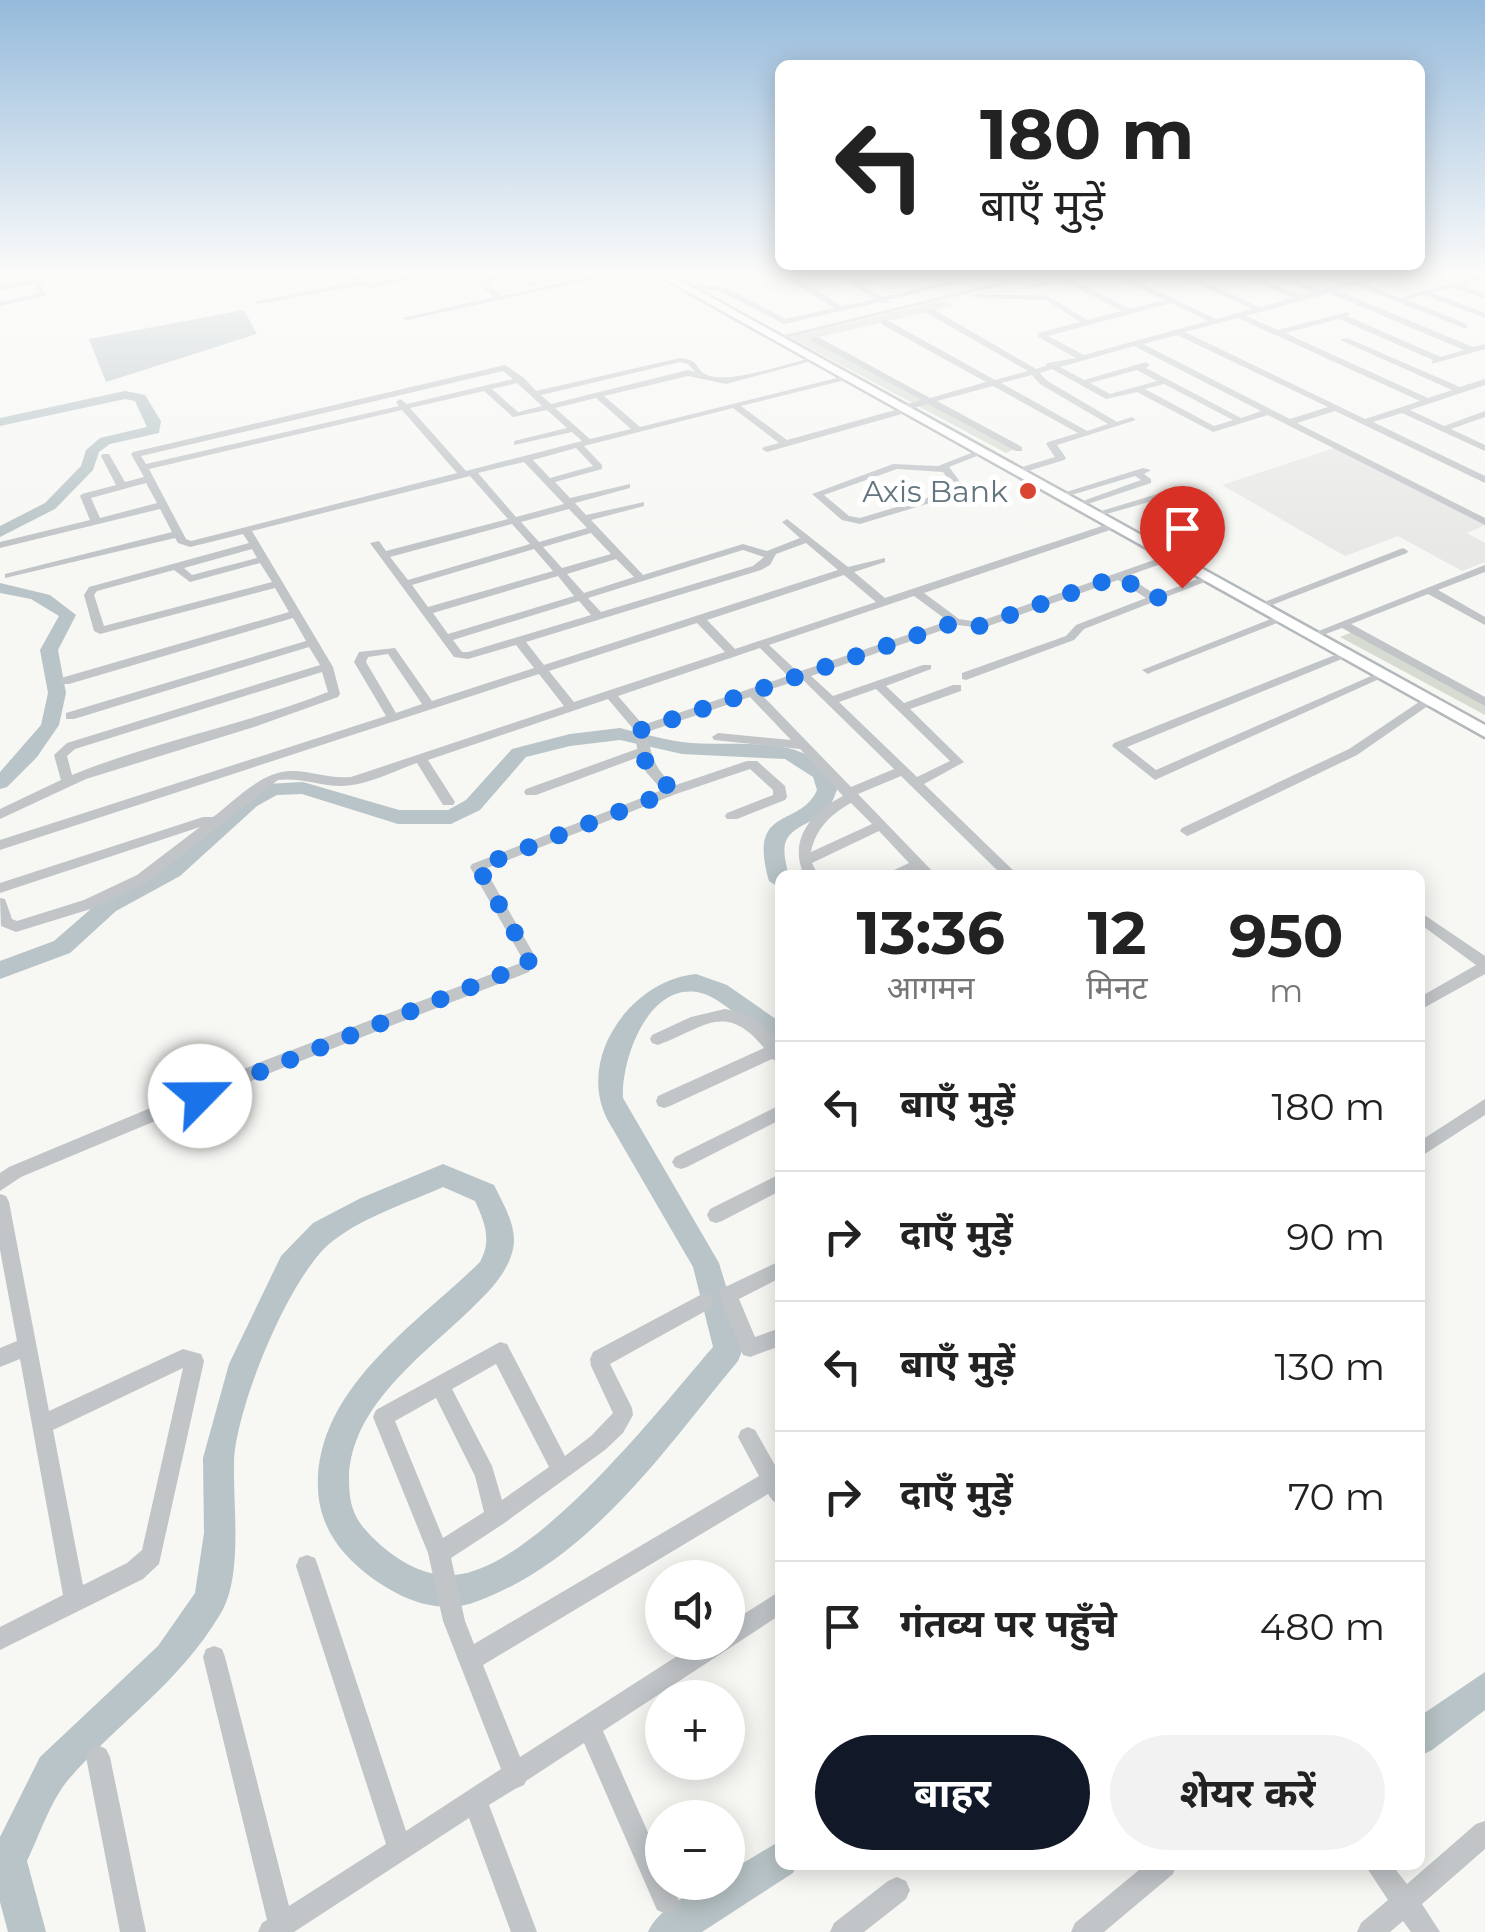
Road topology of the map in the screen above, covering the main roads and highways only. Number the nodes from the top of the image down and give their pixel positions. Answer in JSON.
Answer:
{"nodes":[{"id":1,"x":824,"y":364,"type":"edge"},
{"id":2,"x":828,"y":364,"type":"edge"},
{"id":3,"x":906,"y":408,"type":"junction"},
{"id":4,"x":1264,"y":605,"type":"junction"},
{"id":5,"x":1316,"y":634,"type":"junction"},
{"id":6,"x":1485,"y":724,"type":"edge"},
{"id":7,"x":1485,"y":732,"type":"edge"}],
"edges":[{"from":1,"to":3,"type":"main road"},
{"from":2,"to":3,"type":"main road"},
{"from":3,"to":4,"type":"main road"},
{"from":3,"to":4,"type":"main road"},
{"from":4,"to":5,"type":"main road"},
{"from":4,"to":5,"type":"main road"},
{"from":5,"to":6,"type":"main road"},
{"from":5,"to":7,"type":"main road"}]}
